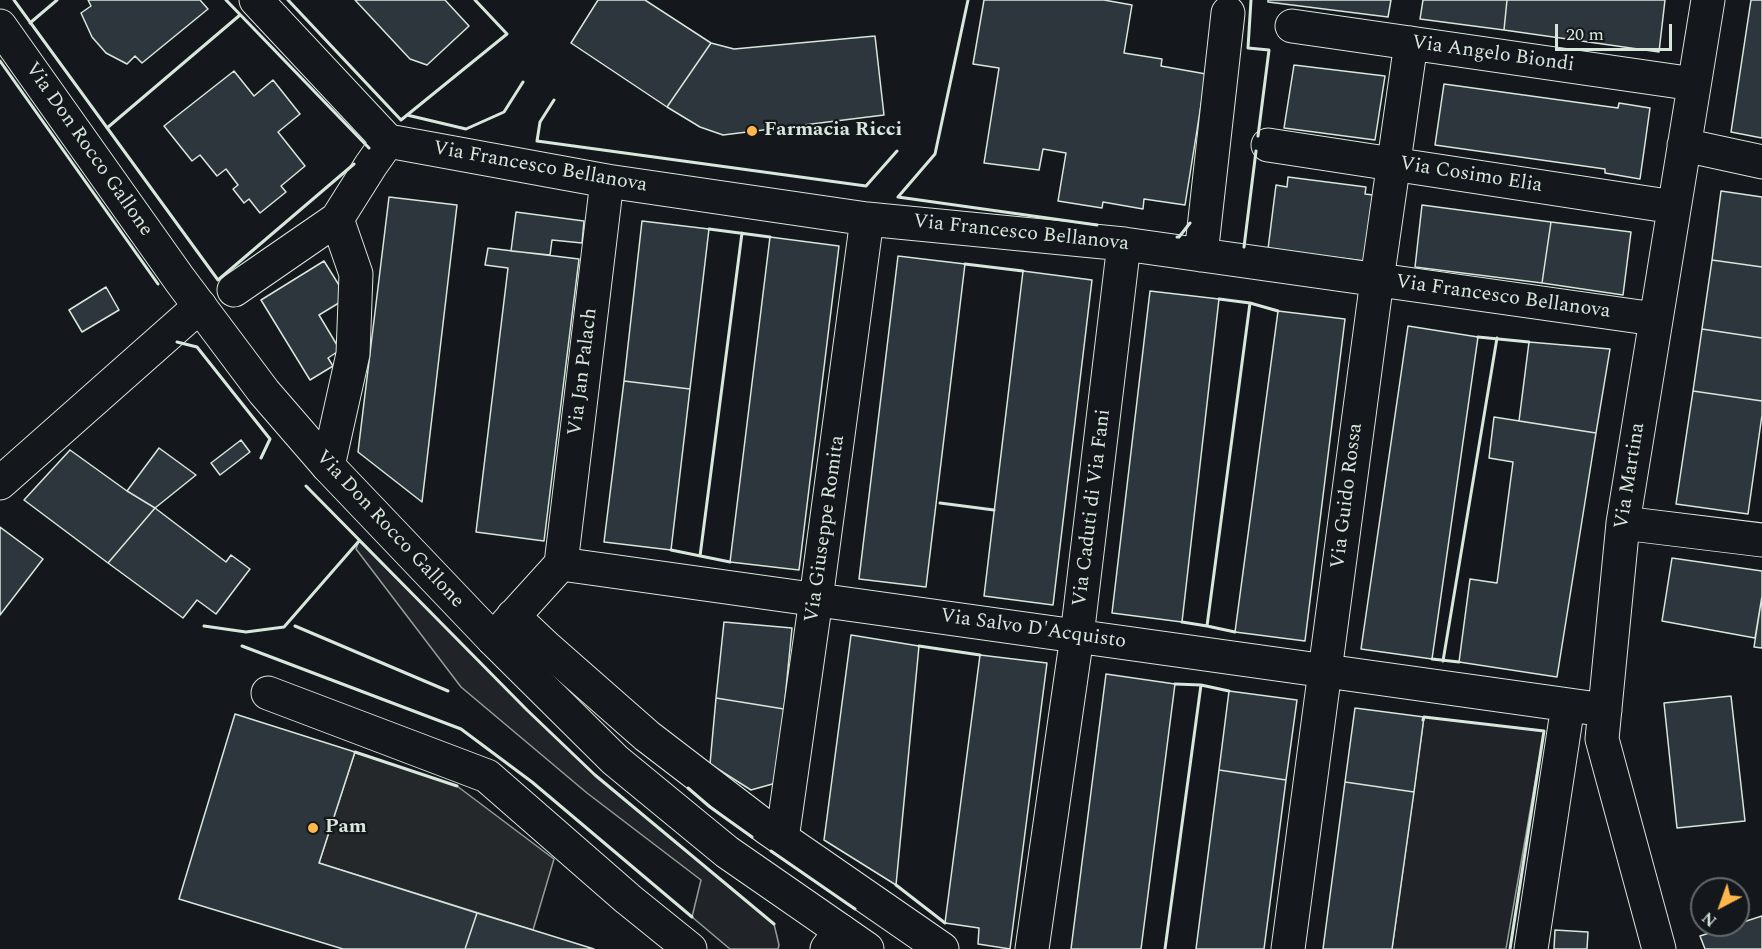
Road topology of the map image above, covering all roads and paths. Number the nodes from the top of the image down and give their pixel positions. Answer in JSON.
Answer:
{"nodes":[{"id":1,"x":256,"y":0,"type":"edge"},
{"id":2,"x":1708,"y":0,"type":"edge"},
{"id":3,"x":1228,"y":14,"type":"dead end"},
{"id":4,"x":0,"y":26,"type":"edge"},
{"id":5,"x":1292,"y":26,"type":"dead end"},
{"id":6,"x":1411,"y":43,"type":"junction"},
{"id":7,"x":1694,"y":84,"type":"junction"},
{"id":8,"x":388,"y":141,"type":"junction"},
{"id":9,"x":1684,"y":144,"type":"junction"},
{"id":10,"x":1268,"y":145,"type":"dead end"},
{"id":11,"x":1762,"y":162,"type":"edge"},
{"id":12,"x":1393,"y":164,"type":"junction"},
{"id":13,"x":608,"y":181,"type":"junction"},
{"id":14,"x":1674,"y":207,"type":"junction"},
{"id":15,"x":338,"y":219,"type":"junction"},
{"id":16,"x":867,"y":219,"type":"junction"},
{"id":17,"x":1124,"y":244,"type":"junction"},
{"id":18,"x":1201,"y":255,"type":"junction"},
{"id":19,"x":1377,"y":280,"type":"junction"},
{"id":20,"x":234,"y":290,"type":"dead end"},
{"id":21,"x":200,"y":306,"type":"junction"},
{"id":22,"x":1655,"y":319,"type":"junction"},
{"id":23,"x":328,"y":466,"type":"junction"},
{"id":24,"x":0,"y":483,"type":"edge"},
{"id":25,"x":1623,"y":523,"type":"junction"},
{"id":26,"x":1762,"y":540,"type":"edge"},
{"id":27,"x":561,"y":564,"type":"junction"},
{"id":28,"x":816,"y":599,"type":"junction"},
{"id":29,"x":503,"y":627,"type":"junction"},
{"id":30,"x":1077,"y":636,"type":"junction"},
{"id":31,"x":1325,"y":671,"type":"junction"},
{"id":32,"x":268,"y":693,"type":"dead end"},
{"id":33,"x":1568,"y":705,"type":"junction"},
{"id":34,"x":1605,"y":710,"type":"junction"},
{"id":35,"x":782,"y":838,"type":"junction"},
{"id":36,"x":845,"y":943,"type":"edge"},
{"id":37,"x":690,"y":949,"type":"edge"},
{"id":38,"x":942,"y":949,"type":"edge"},
{"id":39,"x":1032,"y":949,"type":"edge"},
{"id":40,"x":1288,"y":949,"type":"edge"},
{"id":41,"x":1531,"y":949,"type":"edge"},
{"id":42,"x":1659,"y":949,"type":"edge"}],
"edges":[{"from":1,"to":8,"type":"street"},
{"from":2,"to":7,"type":"street","name":"Via Martina"},
{"from":3,"to":18,"type":"street"},
{"from":4,"to":21,"type":"street","name":"Via Don Rocco Gallone"},
{"from":5,"to":6,"type":"street","name":"Via Angelo Biondi"},
{"from":6,"to":7,"type":"street","name":"Via Angelo Biondi"},
{"from":6,"to":12,"type":"street","name":"Via Guido Rossa"},
{"from":7,"to":9,"type":"street","name":"Via Martina"},
{"from":8,"to":13,"type":"street","name":"Via Francesco Bellanova"},
{"from":8,"to":15,"type":"street"},
{"from":9,"to":11,"type":"street"},
{"from":9,"to":14,"type":"street","name":"Via Martina"},
{"from":10,"to":12,"type":"street","name":"Via Cosimo Elia"},
{"from":12,"to":14,"type":"street","name":"Via Cosimo Elia"},
{"from":12,"to":19,"type":"street","name":"Via Guido Rossa"},
{"from":13,"to":16,"type":"street","name":"Via Francesco Bellanova"},
{"from":13,"to":27,"type":"street","name":"Via Jan Palach"},
{"from":14,"to":22,"type":"street","name":"Via Martina"},
{"from":15,"to":20,"type":"street"},
{"from":15,"to":23,"type":"street"},
{"from":16,"to":17,"type":"street","name":"Via Francesco Bellanova"},
{"from":16,"to":28,"type":"street","name":"Via Giuseppe Romita"},
{"from":17,"to":18,"type":"street","name":"Via Francesco Bellanova"},
{"from":17,"to":30,"type":"street","name":"Via Caduti di Via Fani"},
{"from":18,"to":19,"type":"street","name":"Via Francesco Bellanova"},
{"from":19,"to":22,"type":"street","name":"Via Francesco Bellanova"},
{"from":19,"to":31,"type":"street","name":"Via Guido Rossa"},
{"from":21,"to":23,"type":"street","name":"Via Don Rocco Gallone"},
{"from":21,"to":24,"type":"street"},
{"from":22,"to":25,"type":"street","name":"Via Martina"},
{"from":23,"to":29,"type":"street","name":"Via Don Rocco Gallone"},
{"from":25,"to":26,"type":"street"},
{"from":25,"to":34,"type":"street","name":"Via Martina"},
{"from":27,"to":28,"type":"street","name":"Via Salvo D'Acquisto"},
{"from":27,"to":29,"type":"street"},
{"from":28,"to":30,"type":"street","name":"Via Salvo D'Acquisto"},
{"from":28,"to":35,"type":"street","name":"Via Giuseppe Romita"},
{"from":29,"to":35,"type":"street"},
{"from":29,"to":36,"type":"street","name":"Via Don Rocco Gallone"},
{"from":30,"to":31,"type":"street","name":"Via Salvo D'Acquisto"},
{"from":30,"to":39,"type":"street","name":"Via Caduti di Via Fani"},
{"from":31,"to":33,"type":"street","name":"Via Salvo D'Acquisto"},
{"from":31,"to":40,"type":"street","name":"Via Guido Rossa"},
{"from":32,"to":37,"type":"street"},
{"from":33,"to":34,"type":"street","name":"Via Salvo D'Acquisto"},
{"from":33,"to":41,"type":"street"},
{"from":34,"to":42,"type":"street","name":"Via Martina"},
{"from":35,"to":38,"type":"street"}]}
